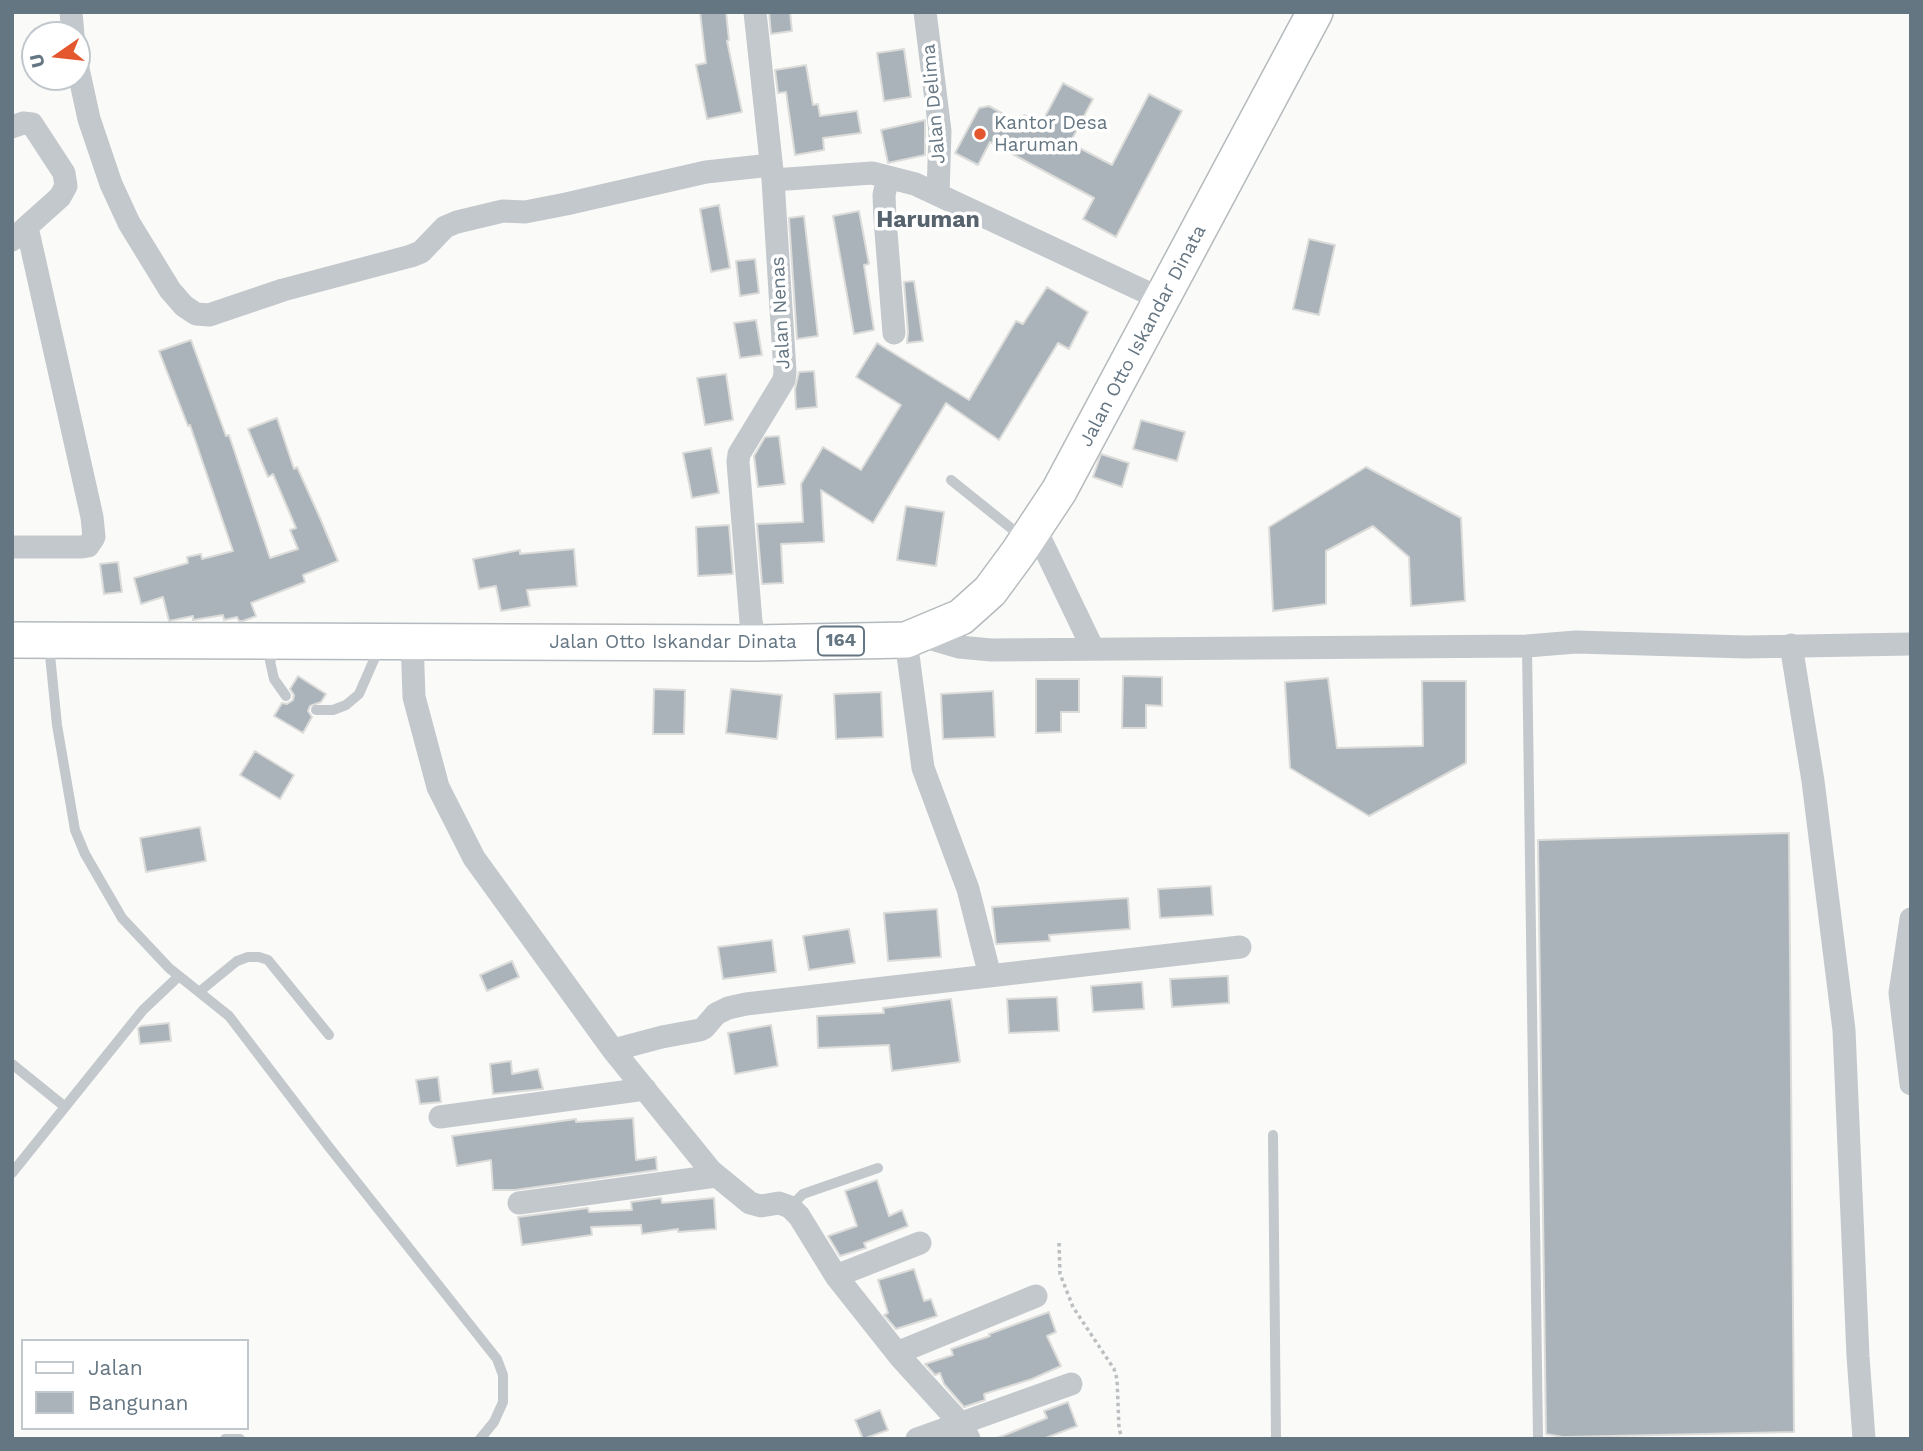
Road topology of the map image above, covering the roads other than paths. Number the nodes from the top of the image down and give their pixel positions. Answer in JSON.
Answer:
{"nodes":[{"id":1,"x":755,"y":12,"type":"edge"},
{"id":2,"x":925,"y":12,"type":"edge"},
{"id":3,"x":1315,"y":12,"type":"edge"},
{"id":4,"x":83,"y":91,"type":"edge"},
{"id":5,"x":12,"y":127,"type":"edge"},
{"id":6,"x":772,"y":172,"type":"junction"},
{"id":7,"x":888,"y":177,"type":"junction"},
{"id":8,"x":938,"y":195,"type":"junction"},
{"id":9,"x":20,"y":233,"type":"edge"},
{"id":10,"x":1163,"y":300,"type":"junction"},
{"id":11,"x":894,"y":333,"type":"dead end"},
{"id":12,"x":951,"y":480,"type":"dead end"},
{"id":13,"x":1031,"y":534,"type":"junction"},
{"id":14,"x":12,"y":546,"type":"edge"},
{"id":15,"x":912,"y":638,"type":"junction"},
{"id":16,"x":12,"y":640,"type":"edge"},
{"id":17,"x":49,"y":640,"type":"junction"},
{"id":18,"x":280,"y":640,"type":"junction"},
{"id":19,"x":397,"y":640,"type":"junction"},
{"id":20,"x":756,"y":643,"type":"junction"},
{"id":21,"x":1911,"y":644,"type":"edge"},
{"id":22,"x":1791,"y":645,"type":"junction"},
{"id":23,"x":1527,"y":646,"type":"junction"},
{"id":24,"x":1093,"y":649,"type":"junction"},
{"id":25,"x":286,"y":696,"type":"dead end"},
{"id":26,"x":316,"y":710,"type":"dead end"},
{"id":27,"x":1911,"y":919,"type":"edge"},
{"id":28,"x":1240,"y":947,"type":"dead end"},
{"id":29,"x":179,"y":976,"type":"junction"},
{"id":30,"x":990,"y":976,"type":"junction"},
{"id":31,"x":199,"y":992,"type":"junction"},
{"id":32,"x":329,"y":1035,"type":"dead end"},
{"id":33,"x":613,"y":1050,"type":"junction"},
{"id":34,"x":12,"y":1064,"type":"edge"},
{"id":35,"x":1911,"y":1084,"type":"edge"},
{"id":36,"x":645,"y":1089,"type":"junction"},
{"id":37,"x":64,"y":1106,"type":"junction"},
{"id":38,"x":440,"y":1117,"type":"dead end"},
{"id":39,"x":1273,"y":1135,"type":"dead end"},
{"id":40,"x":877,"y":1168,"type":"dead end"},
{"id":41,"x":12,"y":1173,"type":"edge"},
{"id":42,"x":716,"y":1175,"type":"junction"},
{"id":43,"x":519,"y":1202,"type":"dead end"},
{"id":44,"x":790,"y":1207,"type":"junction"},
{"id":45,"x":920,"y":1243,"type":"dead end"},
{"id":46,"x":836,"y":1276,"type":"junction"},
{"id":47,"x":1036,"y":1296,"type":"dead end"},
{"id":48,"x":897,"y":1353,"type":"junction"},
{"id":49,"x":1071,"y":1384,"type":"dead end"},
{"id":50,"x":965,"y":1432,"type":"edge"},
{"id":51,"x":225,"y":1439,"type":"edge"},
{"id":52,"x":240,"y":1439,"type":"edge"},
{"id":53,"x":480,"y":1439,"type":"edge"},
{"id":54,"x":917,"y":1439,"type":"edge"},
{"id":55,"x":1276,"y":1439,"type":"edge"},
{"id":56,"x":1538,"y":1439,"type":"edge"},
{"id":57,"x":1864,"y":1439,"type":"edge"}],
"edges":[{"from":1,"to":6,"type":"street","name":"Jalan Nenas"},
{"from":2,"to":8,"type":"street","name":"Jalan Delima"},
{"from":3,"to":10,"type":"main road","name":"Jalan Otto Iskandar Dinata","number":"164"},
{"from":4,"to":6,"type":"street"},
{"from":5,"to":9,"type":"street"},
{"from":6,"to":7,"type":"street"},
{"from":6,"to":20,"type":"street","name":"Jalan Nenas"},
{"from":7,"to":8,"type":"street"},
{"from":7,"to":11,"type":"street"},
{"from":8,"to":10,"type":"street"},
{"from":9,"to":14,"type":"street"},
{"from":10,"to":13,"type":"main road","name":"Jalan Otto Iskandar Dinata","number":"164"},
{"from":12,"to":13,"type":"lane"},
{"from":13,"to":15,"type":"main road","name":"Jalan Otto Iskandar Dinata","number":"164"},
{"from":13,"to":24,"type":"street"},
{"from":15,"to":20,"type":"main road","name":"Jalan Otto Iskandar Dinata","number":"164"},
{"from":15,"to":24,"type":"street"},
{"from":15,"to":30,"type":"street"},
{"from":16,"to":17,"type":"main road","name":"Jalan Otto Iskandar Dinata","number":"164"},
{"from":17,"to":18,"type":"main road","name":"Jalan Otto Iskandar Dinata","number":"164"},
{"from":17,"to":29,"type":"lane"},
{"from":18,"to":19,"type":"main road","name":"Jalan Otto Iskandar Dinata","number":"164"},
{"from":18,"to":25,"type":"lane"},
{"from":19,"to":20,"type":"main road","name":"Jalan Otto Iskandar Dinata","number":"164"},
{"from":19,"to":26,"type":"lane"},
{"from":19,"to":33,"type":"street"},
{"from":21,"to":22,"type":"street"},
{"from":22,"to":23,"type":"street"},
{"from":22,"to":57,"type":"street"},
{"from":23,"to":24,"type":"street"},
{"from":23,"to":56,"type":"lane"},
{"from":27,"to":35,"type":"street"},
{"from":28,"to":30,"type":"street"},
{"from":29,"to":31,"type":"lane"},
{"from":29,"to":37,"type":"lane"},
{"from":30,"to":33,"type":"street"},
{"from":31,"to":32,"type":"lane"},
{"from":31,"to":53,"type":"lane"},
{"from":33,"to":36,"type":"street"},
{"from":34,"to":37,"type":"lane"},
{"from":36,"to":38,"type":"street"},
{"from":36,"to":42,"type":"street"},
{"from":37,"to":41,"type":"lane"},
{"from":39,"to":55,"type":"lane"},
{"from":40,"to":44,"type":"lane"},
{"from":42,"to":43,"type":"street"},
{"from":42,"to":44,"type":"street"},
{"from":44,"to":46,"type":"street"},
{"from":45,"to":46,"type":"street"},
{"from":46,"to":48,"type":"street"},
{"from":47,"to":48,"type":"street"},
{"from":48,"to":50,"type":"street"},
{"from":49,"to":50,"type":"street"},
{"from":50,"to":54,"type":"street"},
{"from":51,"to":52,"type":"lane"}]}
